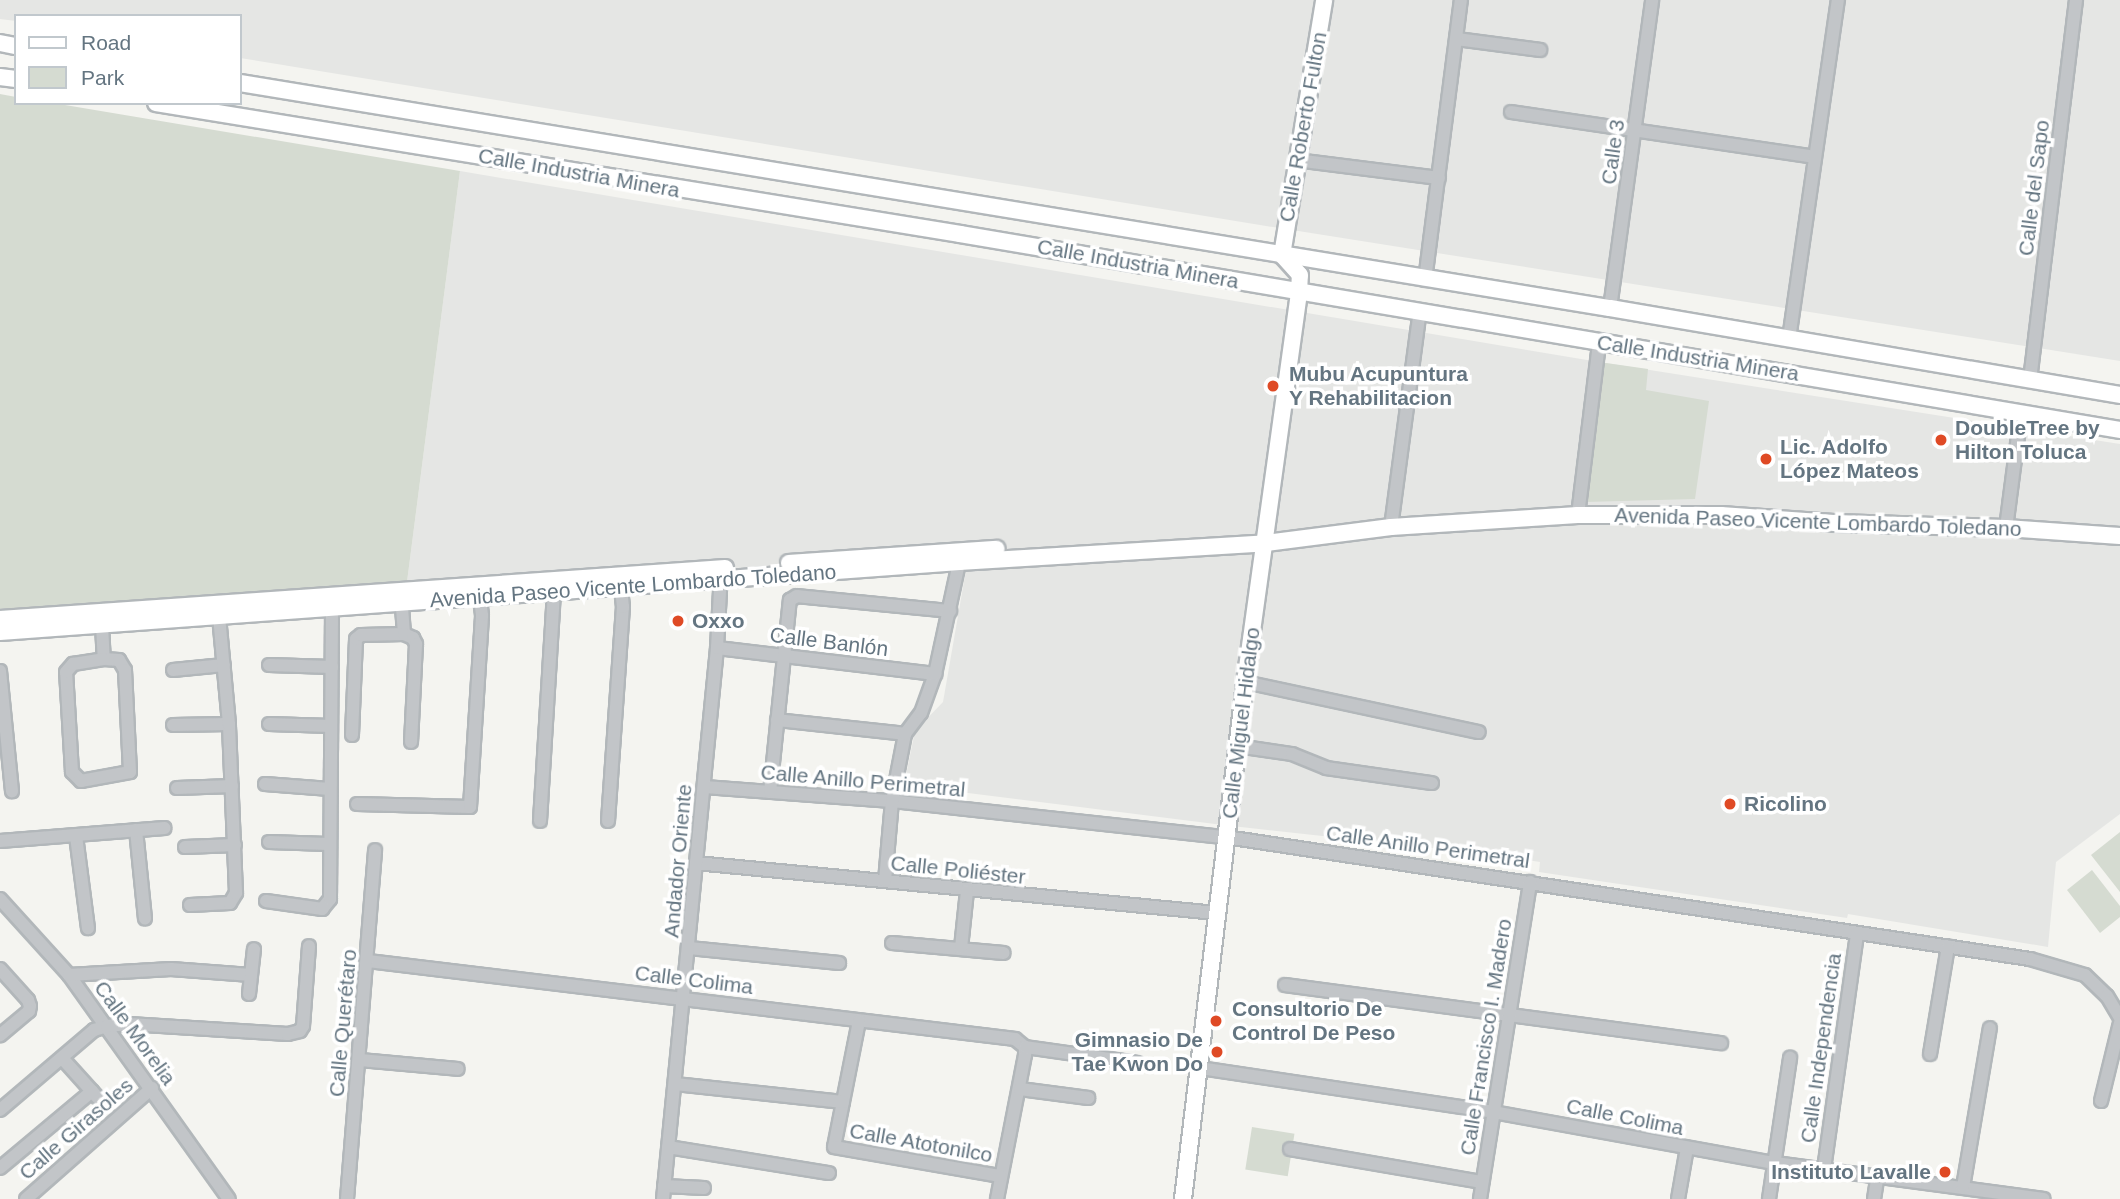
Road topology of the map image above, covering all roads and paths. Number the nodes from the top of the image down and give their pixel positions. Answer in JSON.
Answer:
{"nodes":[{"id":1,"x":1324,"y":0,"type":"edge"},
{"id":2,"x":1461,"y":0,"type":"edge"},
{"id":3,"x":1652,"y":0,"type":"edge"},
{"id":4,"x":1838,"y":0,"type":"edge"},
{"id":5,"x":2076,"y":0,"type":"edge"},
{"id":6,"x":1457,"y":39,"type":"junction"},
{"id":7,"x":1539,"y":50,"type":"dead end"},
{"id":8,"x":242,"y":83,"type":"edge"},
{"id":9,"x":168,"y":105,"type":"edge"},
{"id":10,"x":1511,"y":112,"type":"dead end"},
{"id":11,"x":1636,"y":130,"type":"junction"},
{"id":12,"x":1815,"y":157,"type":"junction"},
{"id":13,"x":1296,"y":160,"type":"junction"},
{"id":14,"x":1439,"y":178,"type":"junction"},
{"id":15,"x":1282,"y":255,"type":"junction"},
{"id":16,"x":1425,"y":279,"type":"junction"},
{"id":17,"x":1298,"y":292,"type":"junction"},
{"id":18,"x":1610,"y":308,"type":"junction"},
{"id":19,"x":1420,"y":311,"type":"junction"},
{"id":20,"x":1789,"y":338,"type":"junction"},
{"id":21,"x":1599,"y":343,"type":"junction"},
{"id":22,"x":1711,"y":343,"type":"junction"},
{"id":23,"x":2029,"y":380,"type":"junction"},
{"id":24,"x":2120,"y":396,"type":"edge"},
{"id":25,"x":2021,"y":413,"type":"junction"},
{"id":26,"x":2120,"y":430,"type":"edge"},
{"id":27,"x":1578,"y":515,"type":"junction"},
{"id":28,"x":1391,"y":527,"type":"junction"},
{"id":29,"x":2006,"y":528,"type":"junction"},
{"id":30,"x":2120,"y":536,"type":"edge"},
{"id":31,"x":1266,"y":543,"type":"junction"},
{"id":32,"x":960,"y":556,"type":"junction"},
{"id":33,"x":721,"y":573,"type":"junction"},
{"id":34,"x":621,"y":587,"type":"junction"},
{"id":35,"x":554,"y":592,"type":"junction"},
{"id":36,"x":401,"y":597,"type":"junction"},
{"id":37,"x":480,"y":599,"type":"junction"},
{"id":38,"x":332,"y":610,"type":"junction"},
{"id":39,"x":950,"y":611,"type":"junction"},
{"id":40,"x":219,"y":617,"type":"junction"},
{"id":41,"x":0,"y":619,"type":"edge"},
{"id":42,"x":102,"y":625,"type":"junction"},
{"id":43,"x":0,"y":632,"type":"edge"},
{"id":44,"x":404,"y":634,"type":"junction"},
{"id":45,"x":717,"y":648,"type":"junction"},
{"id":46,"x":784,"y":657,"type":"junction"},
{"id":47,"x":104,"y":659,"type":"junction"},
{"id":48,"x":224,"y":665,"type":"junction"},
{"id":49,"x":270,"y":665,"type":"dead end"},
{"id":50,"x":332,"y":667,"type":"junction"},
{"id":51,"x":173,"y":670,"type":"dead end"},
{"id":52,"x":0,"y":671,"type":"edge"},
{"id":53,"x":935,"y":674,"type":"junction"},
{"id":54,"x":1245,"y":682,"type":"junction"},
{"id":55,"x":777,"y":720,"type":"junction"},
{"id":56,"x":229,"y":724,"type":"junction"},
{"id":57,"x":269,"y":724,"type":"dead end"},
{"id":58,"x":173,"y":725,"type":"dead end"},
{"id":59,"x":331,"y":726,"type":"junction"},
{"id":60,"x":1479,"y":732,"type":"dead end"},
{"id":61,"x":905,"y":734,"type":"junction"},
{"id":62,"x":352,"y":735,"type":"dead end"},
{"id":63,"x":411,"y":742,"type":"dead end"},
{"id":64,"x":1237,"y":746,"type":"junction"},
{"id":65,"x":1432,"y":783,"type":"dead end"},
{"id":66,"x":265,"y":784,"type":"dead end"},
{"id":67,"x":232,"y":786,"type":"junction"},
{"id":68,"x":704,"y":787,"type":"junction"},
{"id":69,"x":177,"y":788,"type":"dead end"},
{"id":70,"x":330,"y":789,"type":"junction"},
{"id":71,"x":12,"y":791,"type":"dead end"},
{"id":72,"x":770,"y":792,"type":"junction"},
{"id":73,"x":892,"y":801,"type":"junction"},
{"id":74,"x":357,"y":804,"type":"dead end"},
{"id":75,"x":540,"y":821,"type":"dead end"},
{"id":76,"x":608,"y":821,"type":"dead end"},
{"id":77,"x":164,"y":828,"type":"dead end"},
{"id":78,"x":136,"y":830,"type":"junction"},
{"id":79,"x":76,"y":836,"type":"junction"},
{"id":80,"x":1226,"y":837,"type":"junction"},
{"id":81,"x":0,"y":841,"type":"edge"},
{"id":82,"x":269,"y":842,"type":"dead end"},
{"id":83,"x":328,"y":844,"type":"junction"},
{"id":84,"x":235,"y":845,"type":"junction"},
{"id":85,"x":185,"y":847,"type":"dead end"},
{"id":86,"x":375,"y":850,"type":"dead end"},
{"id":87,"x":696,"y":863,"type":"junction"},
{"id":88,"x":885,"y":881,"type":"junction"},
{"id":89,"x":1530,"y":882,"type":"junction"},
{"id":90,"x":967,"y":891,"type":"junction"},
{"id":91,"x":0,"y":899,"type":"edge"},
{"id":92,"x":266,"y":901,"type":"dead end"},
{"id":93,"x":190,"y":905,"type":"dead end"},
{"id":94,"x":1216,"y":913,"type":"junction"},
{"id":95,"x":145,"y":919,"type":"dead end"},
{"id":96,"x":88,"y":928,"type":"dead end"},
{"id":97,"x":1857,"y":933,"type":"junction"},
{"id":98,"x":892,"y":943,"type":"dead end"},
{"id":99,"x":309,"y":946,"type":"dead end"},
{"id":100,"x":1948,"y":947,"type":"junction"},
{"id":101,"x":689,"y":948,"type":"junction"},
{"id":102,"x":961,"y":948,"type":"junction"},
{"id":103,"x":254,"y":949,"type":"dead end"},
{"id":104,"x":1004,"y":953,"type":"dead end"},
{"id":105,"x":368,"y":961,"type":"junction"},
{"id":106,"x":839,"y":963,"type":"dead end"},
{"id":107,"x":0,"y":969,"type":"edge"},
{"id":108,"x":69,"y":975,"type":"junction"},
{"id":109,"x":251,"y":975,"type":"junction"},
{"id":110,"x":1284,"y":985,"type":"dead end"},
{"id":111,"x":249,"y":994,"type":"dead end"},
{"id":112,"x":685,"y":998,"type":"junction"},
{"id":113,"x":1508,"y":1015,"type":"junction"},
{"id":114,"x":859,"y":1021,"type":"junction"},
{"id":115,"x":2120,"y":1021,"type":"edge"},
{"id":116,"x":107,"y":1026,"type":"junction"},
{"id":117,"x":1990,"y":1028,"type":"dead end"},
{"id":118,"x":0,"y":1034,"type":"edge"},
{"id":119,"x":1020,"y":1043,"type":"junction"},
{"id":120,"x":1721,"y":1043,"type":"dead end"},
{"id":121,"x":1930,"y":1054,"type":"dead end"},
{"id":122,"x":62,"y":1058,"type":"junction"},
{"id":123,"x":1790,"y":1058,"type":"dead end"},
{"id":124,"x":360,"y":1060,"type":"junction"},
{"id":125,"x":1137,"y":1063,"type":"dead end"},
{"id":126,"x":1200,"y":1068,"type":"junction"},
{"id":127,"x":458,"y":1069,"type":"dead end"},
{"id":128,"x":675,"y":1084,"type":"junction"},
{"id":129,"x":152,"y":1088,"type":"junction"},
{"id":130,"x":1020,"y":1089,"type":"junction"},
{"id":131,"x":1088,"y":1098,"type":"dead end"},
{"id":132,"x":2101,"y":1101,"type":"dead end"},
{"id":133,"x":843,"y":1102,"type":"junction"},
{"id":134,"x":0,"y":1110,"type":"edge"},
{"id":135,"x":1493,"y":1112,"type":"junction"},
{"id":136,"x":668,"y":1147,"type":"junction"},
{"id":137,"x":1290,"y":1149,"type":"dead end"},
{"id":138,"x":1687,"y":1149,"type":"junction"},
{"id":139,"x":1775,"y":1163,"type":"junction"},
{"id":140,"x":0,"y":1168,"type":"edge"},
{"id":141,"x":1824,"y":1169,"type":"junction"},
{"id":142,"x":829,"y":1173,"type":"dead end"},
{"id":143,"x":1878,"y":1175,"type":"junction"},
{"id":144,"x":1001,"y":1176,"type":"junction"},
{"id":145,"x":1482,"y":1182,"type":"junction"},
{"id":146,"x":1964,"y":1187,"type":"junction"},
{"id":147,"x":705,"y":1188,"type":"dead end"},
{"id":148,"x":664,"y":1192,"type":"edge"},
{"id":149,"x":26,"y":1199,"type":"edge"},
{"id":150,"x":229,"y":1199,"type":"edge"},
{"id":151,"x":347,"y":1199,"type":"edge"},
{"id":152,"x":997,"y":1199,"type":"edge"},
{"id":153,"x":1183,"y":1199,"type":"edge"},
{"id":154,"x":1480,"y":1199,"type":"edge"},
{"id":155,"x":1678,"y":1199,"type":"edge"},
{"id":156,"x":1769,"y":1199,"type":"edge"},
{"id":157,"x":1874,"y":1199,"type":"edge"},
{"id":158,"x":2036,"y":1199,"type":"edge"}],
"edges":[{"from":1,"to":13,"type":"main road","name":"Calle Roberto Fulton"},
{"from":2,"to":6,"type":"street"},
{"from":3,"to":11,"type":"street","name":"Calle 3"},
{"from":4,"to":12,"type":"street"},
{"from":5,"to":23,"type":"street","name":"Calle del Sapo"},
{"from":6,"to":7,"type":"street"},
{"from":6,"to":14,"type":"street"},
{"from":8,"to":15,"type":"main road","name":"Calle Industria Minera"},
{"from":9,"to":17,"type":"main road","name":"Calle Industria Minera"},
{"from":10,"to":11,"type":"street"},
{"from":11,"to":12,"type":"street"},
{"from":11,"to":18,"type":"street","name":"Calle 3"},
{"from":12,"to":20,"type":"street"},
{"from":13,"to":14,"type":"street"},
{"from":13,"to":15,"type":"main road","name":"Calle Roberto Fulton"},
{"from":14,"to":16,"type":"street"},
{"from":15,"to":16,"type":"main road","name":"Calle Industria Minera"},
{"from":15,"to":17,"type":"main road","name":"Calle Miguel Hidalgo"},
{"from":16,"to":18,"type":"main road","name":"Calle Industria Minera"},
{"from":17,"to":19,"type":"main road","name":"Calle Industria Minera"},
{"from":17,"to":31,"type":"main road","name":"Calle Miguel Hidalgo"},
{"from":18,"to":22,"type":"main road","name":"Calle Industria Minera"},
{"from":19,"to":21,"type":"main road","name":"Calle Industria Minera"},
{"from":19,"to":28,"type":"street"},
{"from":20,"to":22,"type":"main road","name":"Calle Industria Minera"},
{"from":20,"to":23,"type":"main road","name":"Calle Industria Minera"},
{"from":21,"to":22,"type":"main road","name":"Calle Industria Minera"},
{"from":21,"to":27,"type":"street"},
{"from":22,"to":25,"type":"main road","name":"Calle Industria Minera"},
{"from":23,"to":24,"type":"main road","name":"Calle Industria Minera"},
{"from":25,"to":26,"type":"main road","name":"Calle Industria Minera"},
{"from":25,"to":29,"type":"street"},
{"from":27,"to":28,"type":"main road","name":"Avenida Paseo Vicente Lombardo Toledano"},
{"from":27,"to":29,"type":"main road","name":"Avenida Paseo Vicente Lombardo Toledano"},
{"from":28,"to":31,"type":"main road","name":"Avenida Paseo Vicente Lombardo Toledano"},
{"from":29,"to":30,"type":"main road","name":"Avenida Paseo Vicente Lombardo Toledano"},
{"from":31,"to":32,"type":"main road","name":"Avenida Paseo Vicente Lombardo Toledano"},
{"from":31,"to":54,"type":"main road","name":"Calle Miguel Hidalgo"},
{"from":32,"to":33,"type":"main road","name":"Avenida Paseo Vicente Lombardo Toledano"},
{"from":32,"to":39,"type":"street"},
{"from":33,"to":34,"type":"main road","name":"Avenida Paseo Vicente Lombardo Toledano"},
{"from":33,"to":36,"type":"main road","name":"Avenida Paseo Vicente Lombardo Toledano"},
{"from":33,"to":45,"type":"street","name":"Andador Oriente"},
{"from":34,"to":35,"type":"main road","name":"Avenida Paseo Vicente Lombardo Toledano"},
{"from":34,"to":76,"type":"street"},
{"from":35,"to":37,"type":"main road","name":"Avenida Paseo Vicente Lombardo Toledano"},
{"from":35,"to":75,"type":"street"},
{"from":36,"to":37,"type":"main road","name":"Avenida Paseo Vicente Lombardo Toledano"},
{"from":36,"to":38,"type":"main road","name":"Avenida Paseo Vicente Lombardo Toledano"},
{"from":36,"to":41,"type":"main road","name":"Avenida Paseo Vicente Lombardo Toledano"},
{"from":36,"to":44,"type":"street"},
{"from":37,"to":74,"type":"street"},
{"from":38,"to":40,"type":"main road","name":"Avenida Paseo Vicente Lombardo Toledano"},
{"from":38,"to":50,"type":"street"},
{"from":39,"to":46,"type":"street"},
{"from":39,"to":53,"type":"street"},
{"from":40,"to":42,"type":"main road","name":"Avenida Paseo Vicente Lombardo Toledano"},
{"from":40,"to":48,"type":"street"},
{"from":42,"to":43,"type":"main road","name":"Avenida Paseo Vicente Lombardo Toledano"},
{"from":42,"to":47,"type":"street"},
{"from":44,"to":62,"type":"street"},
{"from":44,"to":63,"type":"street"},
{"from":45,"to":46,"type":"street","name":"Calle Banlón"},
{"from":45,"to":68,"type":"street","name":"Andador Oriente"},
{"from":46,"to":53,"type":"street","name":"Calle Banlón"},
{"from":46,"to":55,"type":"street"},
{"from":47,"to":47,"type":"street"},
{"from":48,"to":51,"type":"street"},
{"from":48,"to":56,"type":"street"},
{"from":49,"to":50,"type":"street"},
{"from":50,"to":59,"type":"street"},
{"from":52,"to":71,"type":"street"},
{"from":53,"to":61,"type":"street"},
{"from":54,"to":60,"type":"street"},
{"from":54,"to":64,"type":"main road","name":"Calle Miguel Hidalgo"},
{"from":55,"to":61,"type":"street"},
{"from":55,"to":72,"type":"street"},
{"from":56,"to":58,"type":"street"},
{"from":56,"to":67,"type":"street"},
{"from":57,"to":59,"type":"street"},
{"from":59,"to":70,"type":"street"},
{"from":61,"to":73,"type":"street"},
{"from":64,"to":65,"type":"street"},
{"from":64,"to":80,"type":"main road","name":"Calle Miguel Hidalgo"},
{"from":66,"to":70,"type":"street"},
{"from":67,"to":69,"type":"street"},
{"from":67,"to":84,"type":"street"},
{"from":68,"to":72,"type":"street","name":"Calle Anillo Perimetral"},
{"from":68,"to":87,"type":"street","name":"Andador Oriente"},
{"from":70,"to":83,"type":"street"},
{"from":72,"to":73,"type":"street","name":"Calle Anillo Perimetral"},
{"from":73,"to":80,"type":"street","name":"Calle Anillo Perimetral"},
{"from":73,"to":88,"type":"street"},
{"from":77,"to":78,"type":"street"},
{"from":78,"to":79,"type":"street"},
{"from":78,"to":95,"type":"street"},
{"from":79,"to":81,"type":"street"},
{"from":79,"to":96,"type":"street"},
{"from":80,"to":89,"type":"street","name":"Calle Anillo Perimetral"},
{"from":80,"to":94,"type":"main road","name":"Calle Miguel Hidalgo"},
{"from":82,"to":83,"type":"street"},
{"from":83,"to":92,"type":"street"},
{"from":84,"to":85,"type":"street"},
{"from":84,"to":93,"type":"street"},
{"from":86,"to":105,"type":"street","name":"Calle Querétaro"},
{"from":87,"to":88,"type":"street","name":"Calle Poliéster"},
{"from":87,"to":101,"type":"street","name":"Andador Oriente"},
{"from":88,"to":90,"type":"street","name":"Calle Poliéster"},
{"from":89,"to":97,"type":"street","name":"Calle Anillo Perimetral"},
{"from":89,"to":113,"type":"street","name":"Calle Francisco I. Madero"},
{"from":90,"to":94,"type":"street","name":"Calle Poliéster"},
{"from":90,"to":102,"type":"street"},
{"from":91,"to":108,"type":"street","name":"Calle Morelia"},
{"from":94,"to":126,"type":"main road","name":"Calle Miguel Hidalgo"},
{"from":97,"to":100,"type":"street","name":"Calle Anillo Perimetral"},
{"from":97,"to":141,"type":"street","name":"Calle Independencia"},
{"from":98,"to":102,"type":"street"},
{"from":99,"to":116,"type":"street"},
{"from":100,"to":115,"type":"street","name":"Calle Anillo Perimetral"},
{"from":100,"to":121,"type":"street"},
{"from":101,"to":106,"type":"street"},
{"from":101,"to":112,"type":"street","name":"Andador Oriente"},
{"from":102,"to":104,"type":"street"},
{"from":103,"to":109,"type":"street"},
{"from":105,"to":112,"type":"street","name":"Calle Colima"},
{"from":105,"to":124,"type":"street","name":"Calle Querétaro"},
{"from":107,"to":118,"type":"street"},
{"from":108,"to":109,"type":"street"},
{"from":108,"to":116,"type":"street","name":"Calle Morelia"},
{"from":109,"to":111,"type":"street"},
{"from":110,"to":113,"type":"street"},
{"from":112,"to":114,"type":"street","name":"Calle Colima"},
{"from":112,"to":128,"type":"street","name":"Andador Oriente"},
{"from":113,"to":120,"type":"street"},
{"from":113,"to":135,"type":"street","name":"Calle Francisco I. Madero"},
{"from":114,"to":119,"type":"street","name":"Calle Colima"},
{"from":114,"to":133,"type":"street"},
{"from":115,"to":132,"type":"street"},
{"from":116,"to":122,"type":"street"},
{"from":116,"to":129,"type":"street","name":"Calle Morelia"},
{"from":117,"to":146,"type":"street"},
{"from":119,"to":125,"type":"street","name":"Calle Colima"},
{"from":119,"to":130,"type":"street","name":"Calle Atotonilco"},
{"from":122,"to":134,"type":"street"},
{"from":122,"to":140,"type":"street"},
{"from":123,"to":139,"type":"street","name":"Calle Independencia"},
{"from":124,"to":127,"type":"street"},
{"from":124,"to":151,"type":"street","name":"Calle Querétaro"},
{"from":126,"to":135,"type":"street","name":"Calle Colima"},
{"from":126,"to":153,"type":"main road","name":"Calle Miguel Hidalgo"},
{"from":128,"to":133,"type":"street"},
{"from":128,"to":136,"type":"street","name":"Andador Oriente"},
{"from":129,"to":149,"type":"street","name":"Calle Girasoles"},
{"from":129,"to":150,"type":"street","name":"Calle Morelia"},
{"from":130,"to":131,"type":"street"},
{"from":130,"to":144,"type":"street","name":"Calle Atotonilco"},
{"from":133,"to":144,"type":"street","name":"Calle Atotonilco"},
{"from":135,"to":138,"type":"street","name":"Calle Colima"},
{"from":135,"to":145,"type":"street","name":"Calle Francisco I. Madero"},
{"from":136,"to":142,"type":"street"},
{"from":136,"to":148,"type":"street","name":"Andador Oriente"},
{"from":137,"to":145,"type":"street"},
{"from":138,"to":139,"type":"street","name":"Calle Colima"},
{"from":138,"to":155,"type":"street"},
{"from":139,"to":141,"type":"street","name":"Calle Colima"},
{"from":139,"to":156,"type":"street","name":"Calle Independencia"},
{"from":141,"to":143,"type":"street","name":"Calle Colima"},
{"from":143,"to":146,"type":"street","name":"Calle Colima"},
{"from":143,"to":157,"type":"street"},
{"from":144,"to":152,"type":"street","name":"Calle Atotonilco"},
{"from":145,"to":154,"type":"street","name":"Calle Francisco I. Madero"},
{"from":146,"to":158,"type":"street","name":"Calle Colima"},
{"from":147,"to":148,"type":"street"}]}
